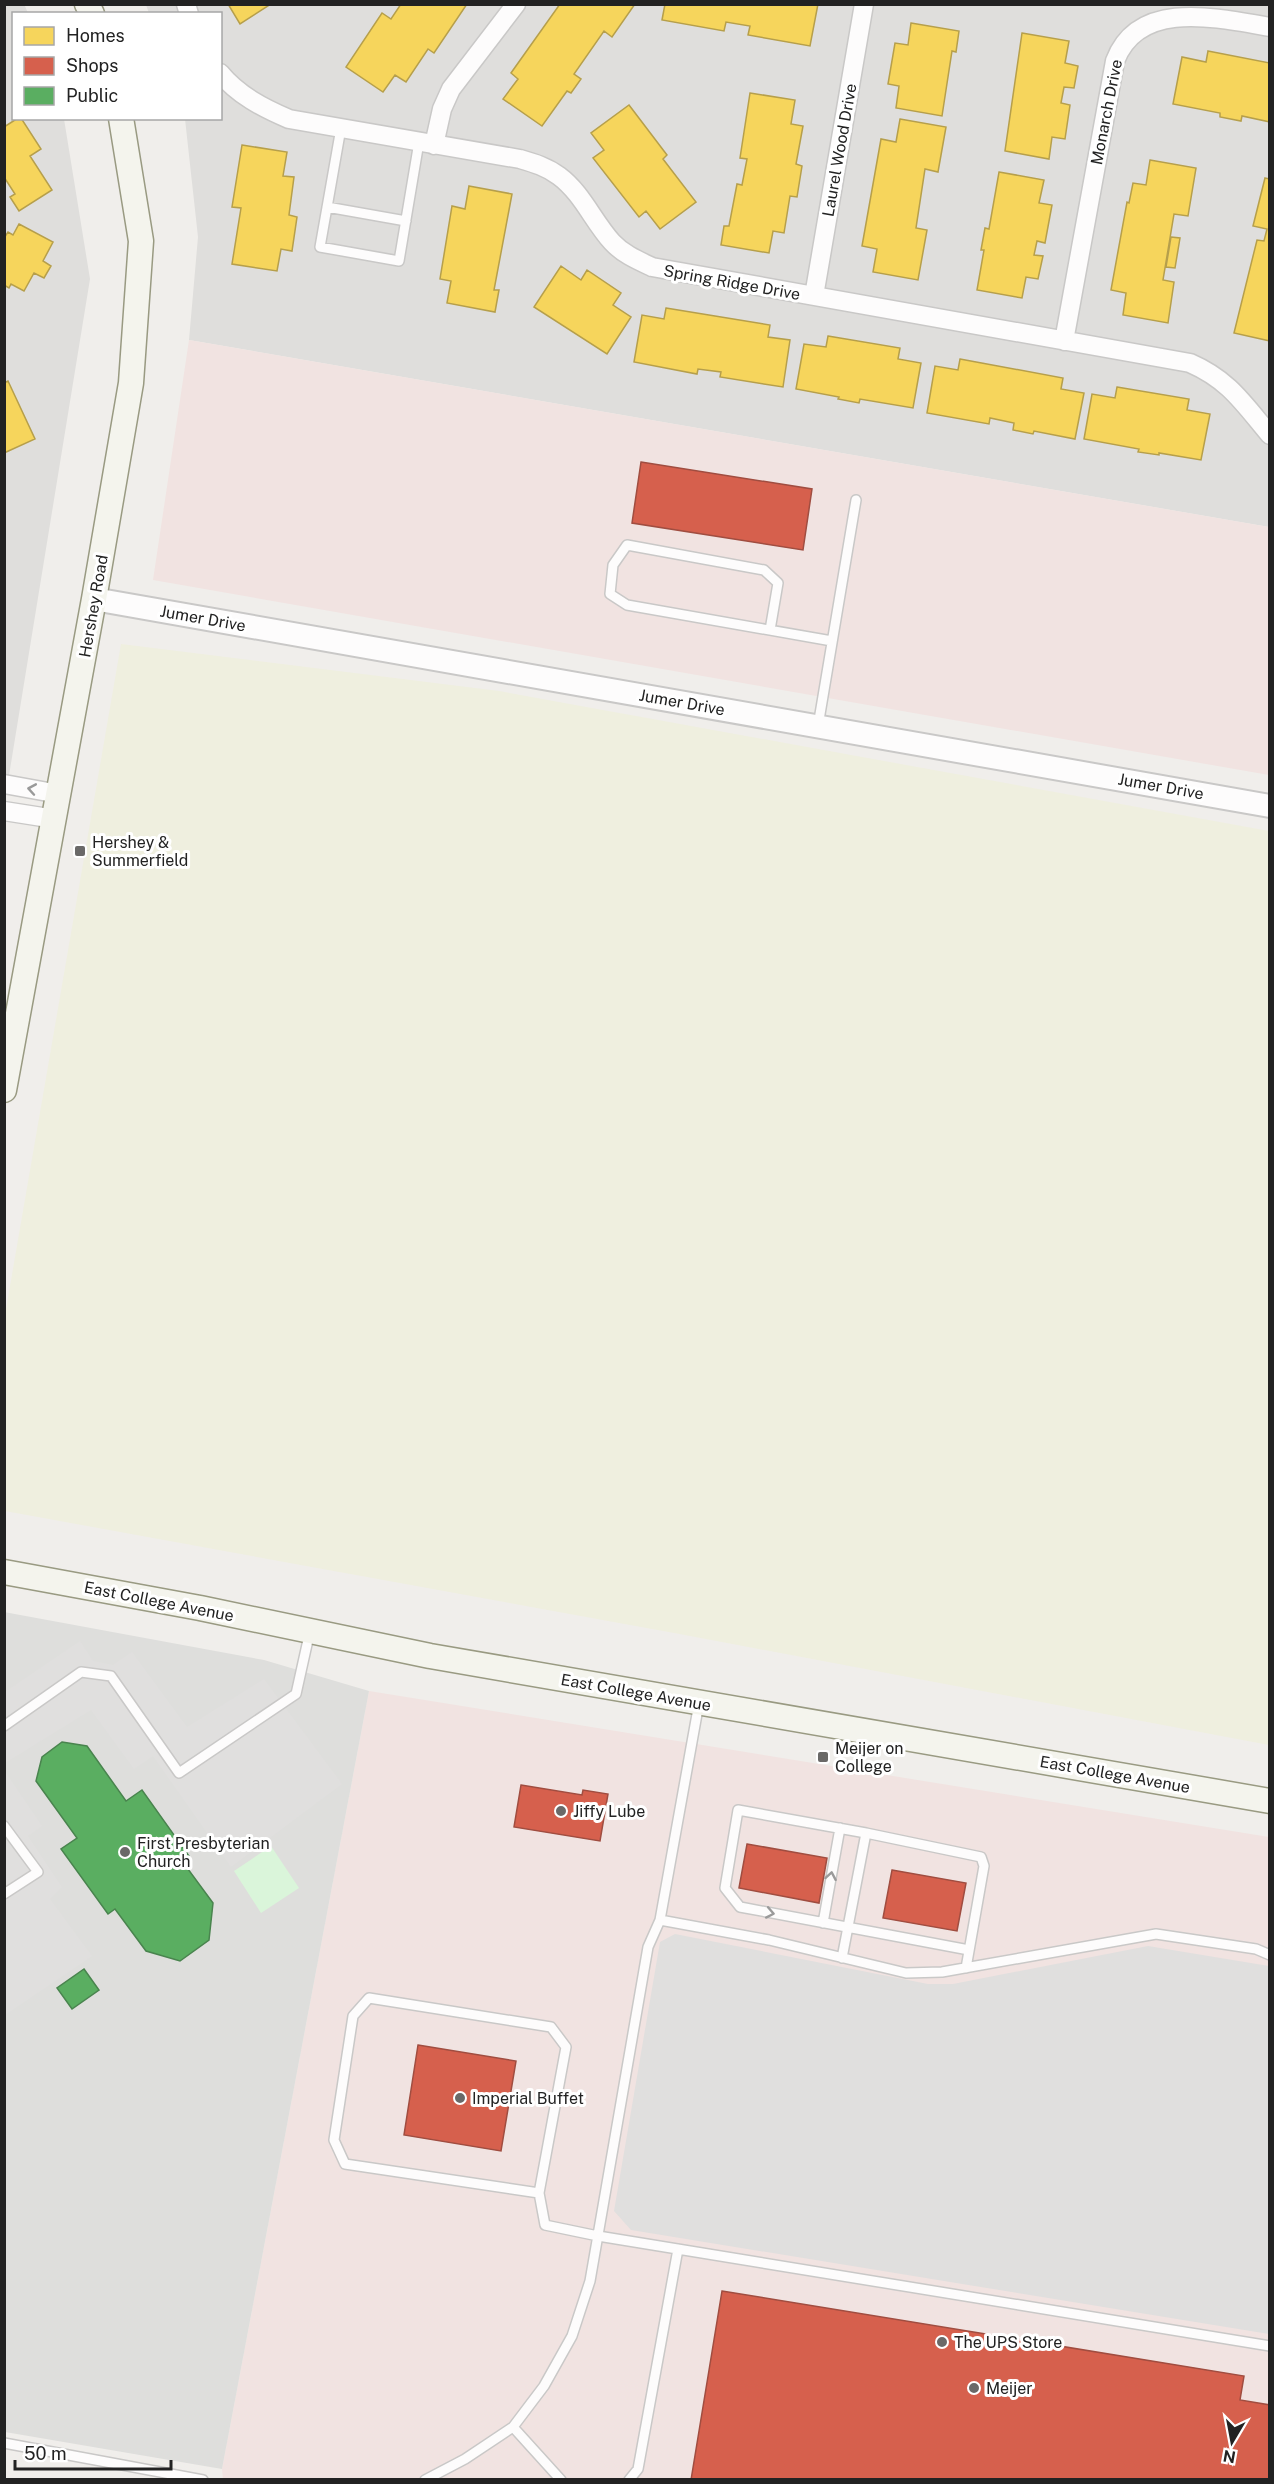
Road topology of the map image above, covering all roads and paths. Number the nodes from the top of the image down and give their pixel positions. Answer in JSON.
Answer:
{"nodes":[{"id":1,"x":516,"y":4,"type":"edge"},
{"id":2,"x":864,"y":4,"type":"edge"},
{"id":3,"x":1269,"y":27,"type":"edge"},
{"id":4,"x":222,"y":75,"type":"edge"},
{"id":5,"x":121,"y":120,"type":"edge"},
{"id":6,"x":341,"y":128,"type":"junction"},
{"id":7,"x":427,"y":143,"type":"junction"},
{"id":8,"x":327,"y":207,"type":"junction"},
{"id":9,"x":406,"y":221,"type":"junction"},
{"id":10,"x":814,"y":296,"type":"junction"},
{"id":11,"x":1064,"y":340,"type":"junction"},
{"id":12,"x":1267,"y":427,"type":"edge"},
{"id":13,"x":856,"y":500,"type":"dead end"},
{"id":14,"x":94,"y":598,"type":"junction"},
{"id":15,"x":770,"y":630,"type":"junction"},
{"id":16,"x":832,"y":641,"type":"junction"},
{"id":17,"x":818,"y":726,"type":"junction"},
{"id":18,"x":4,"y":784,"type":"edge"},
{"id":19,"x":59,"y":794,"type":"junction"},
{"id":20,"x":1269,"y":806,"type":"edge"},
{"id":21,"x":4,"y":810,"type":"edge"},
{"id":22,"x":55,"y":819,"type":"junction"},
{"id":23,"x":4,"y":1090,"type":"edge"},
{"id":24,"x":4,"y":1572,"type":"edge"},
{"id":25,"x":310,"y":1631,"type":"junction"},
{"id":26,"x":699,"y":1702,"type":"junction"},
{"id":27,"x":4,"y":1726,"type":"edge"},
{"id":28,"x":1269,"y":1801,"type":"edge"},
{"id":29,"x":4,"y":1826,"type":"edge"},
{"id":30,"x":840,"y":1828,"type":"junction"},
{"id":31,"x":866,"y":1833,"type":"junction"},
{"id":32,"x":4,"y":1894,"type":"edge"},
{"id":33,"x":660,"y":1920,"type":"junction"},
{"id":34,"x":823,"y":1923,"type":"junction"},
{"id":35,"x":848,"y":1927,"type":"junction"},
{"id":36,"x":969,"y":1950,"type":"junction"},
{"id":37,"x":1269,"y":1955,"type":"edge"},
{"id":38,"x":842,"y":1958,"type":"junction"},
{"id":39,"x":966,"y":1968,"type":"junction"},
{"id":40,"x":539,"y":2193,"type":"junction"},
{"id":41,"x":598,"y":2236,"type":"junction"},
{"id":42,"x":678,"y":2249,"type":"junction"},
{"id":43,"x":1269,"y":2346,"type":"edge"},
{"id":44,"x":513,"y":2427,"type":"junction"},
{"id":45,"x":4,"y":2443,"type":"edge"},
{"id":46,"x":203,"y":2480,"type":"edge"},
{"id":47,"x":425,"y":2480,"type":"edge"},
{"id":48,"x":561,"y":2480,"type":"edge"},
{"id":49,"x":629,"y":2480,"type":"edge"}],
"edges":[{"from":1,"to":7,"type":"street"},
{"from":2,"to":10,"type":"street","name":"Laurel Wood Drive"},
{"from":3,"to":11,"type":"street","name":"Monarch Drive"},
{"from":4,"to":6,"type":"street","name":"Spring Ridge Drive"},
{"from":5,"to":14,"type":"main road","name":"Hershey Road"},
{"from":6,"to":7,"type":"street","name":"Spring Ridge Drive"},
{"from":6,"to":8,"type":"lane"},
{"from":7,"to":9,"type":"lane"},
{"from":7,"to":10,"type":"street","name":"Spring Ridge Drive"},
{"from":8,"to":9,"type":"lane"},
{"from":8,"to":9,"type":"lane"},
{"from":10,"to":11,"type":"street","name":"Spring Ridge Drive"},
{"from":11,"to":12,"type":"street","name":"Spring Ridge Drive"},
{"from":13,"to":16,"type":"lane"},
{"from":14,"to":17,"type":"street","name":"Jumer Drive"},
{"from":14,"to":19,"type":"main road","name":"Hershey Road"},
{"from":15,"to":15,"type":"lane"},
{"from":15,"to":16,"type":"lane"},
{"from":16,"to":17,"type":"lane"},
{"from":17,"to":20,"type":"street","name":"Jumer Drive"},
{"from":19,"to":18,"type":"street","one_way":true},
{"from":19,"to":22,"type":"main road","name":"Hershey Road"},
{"from":21,"to":22,"type":"street"},
{"from":22,"to":23,"type":"main road","name":"Hershey Road"},
{"from":24,"to":25,"type":"main road","name":"East College Avenue"},
{"from":25,"to":26,"type":"main road","name":"East College Avenue"},
{"from":25,"to":27,"type":"lane"},
{"from":26,"to":28,"type":"main road","name":"East College Avenue"},
{"from":26,"to":33,"type":"lane"},
{"from":29,"to":32,"type":"lane"},
{"from":30,"to":31,"type":"lane"},
{"from":34,"to":30,"type":"lane","one_way":true},
{"from":30,"to":34,"type":"lane","one_way":true},
{"from":31,"to":35,"type":"lane"},
{"from":31,"to":36,"type":"lane"},
{"from":33,"to":38,"type":"lane"},
{"from":33,"to":41,"type":"lane"},
{"from":34,"to":35,"type":"lane"},
{"from":35,"to":36,"type":"lane"},
{"from":35,"to":38,"type":"lane"},
{"from":36,"to":39,"type":"lane"},
{"from":37,"to":39,"type":"lane"},
{"from":38,"to":39,"type":"lane"},
{"from":40,"to":40,"type":"lane"},
{"from":40,"to":41,"type":"lane"},
{"from":41,"to":42,"type":"lane"},
{"from":41,"to":44,"type":"lane"},
{"from":42,"to":43,"type":"lane"},
{"from":42,"to":49,"type":"lane"},
{"from":44,"to":47,"type":"lane"},
{"from":44,"to":48,"type":"lane"},
{"from":45,"to":46,"type":"lane"}]}
